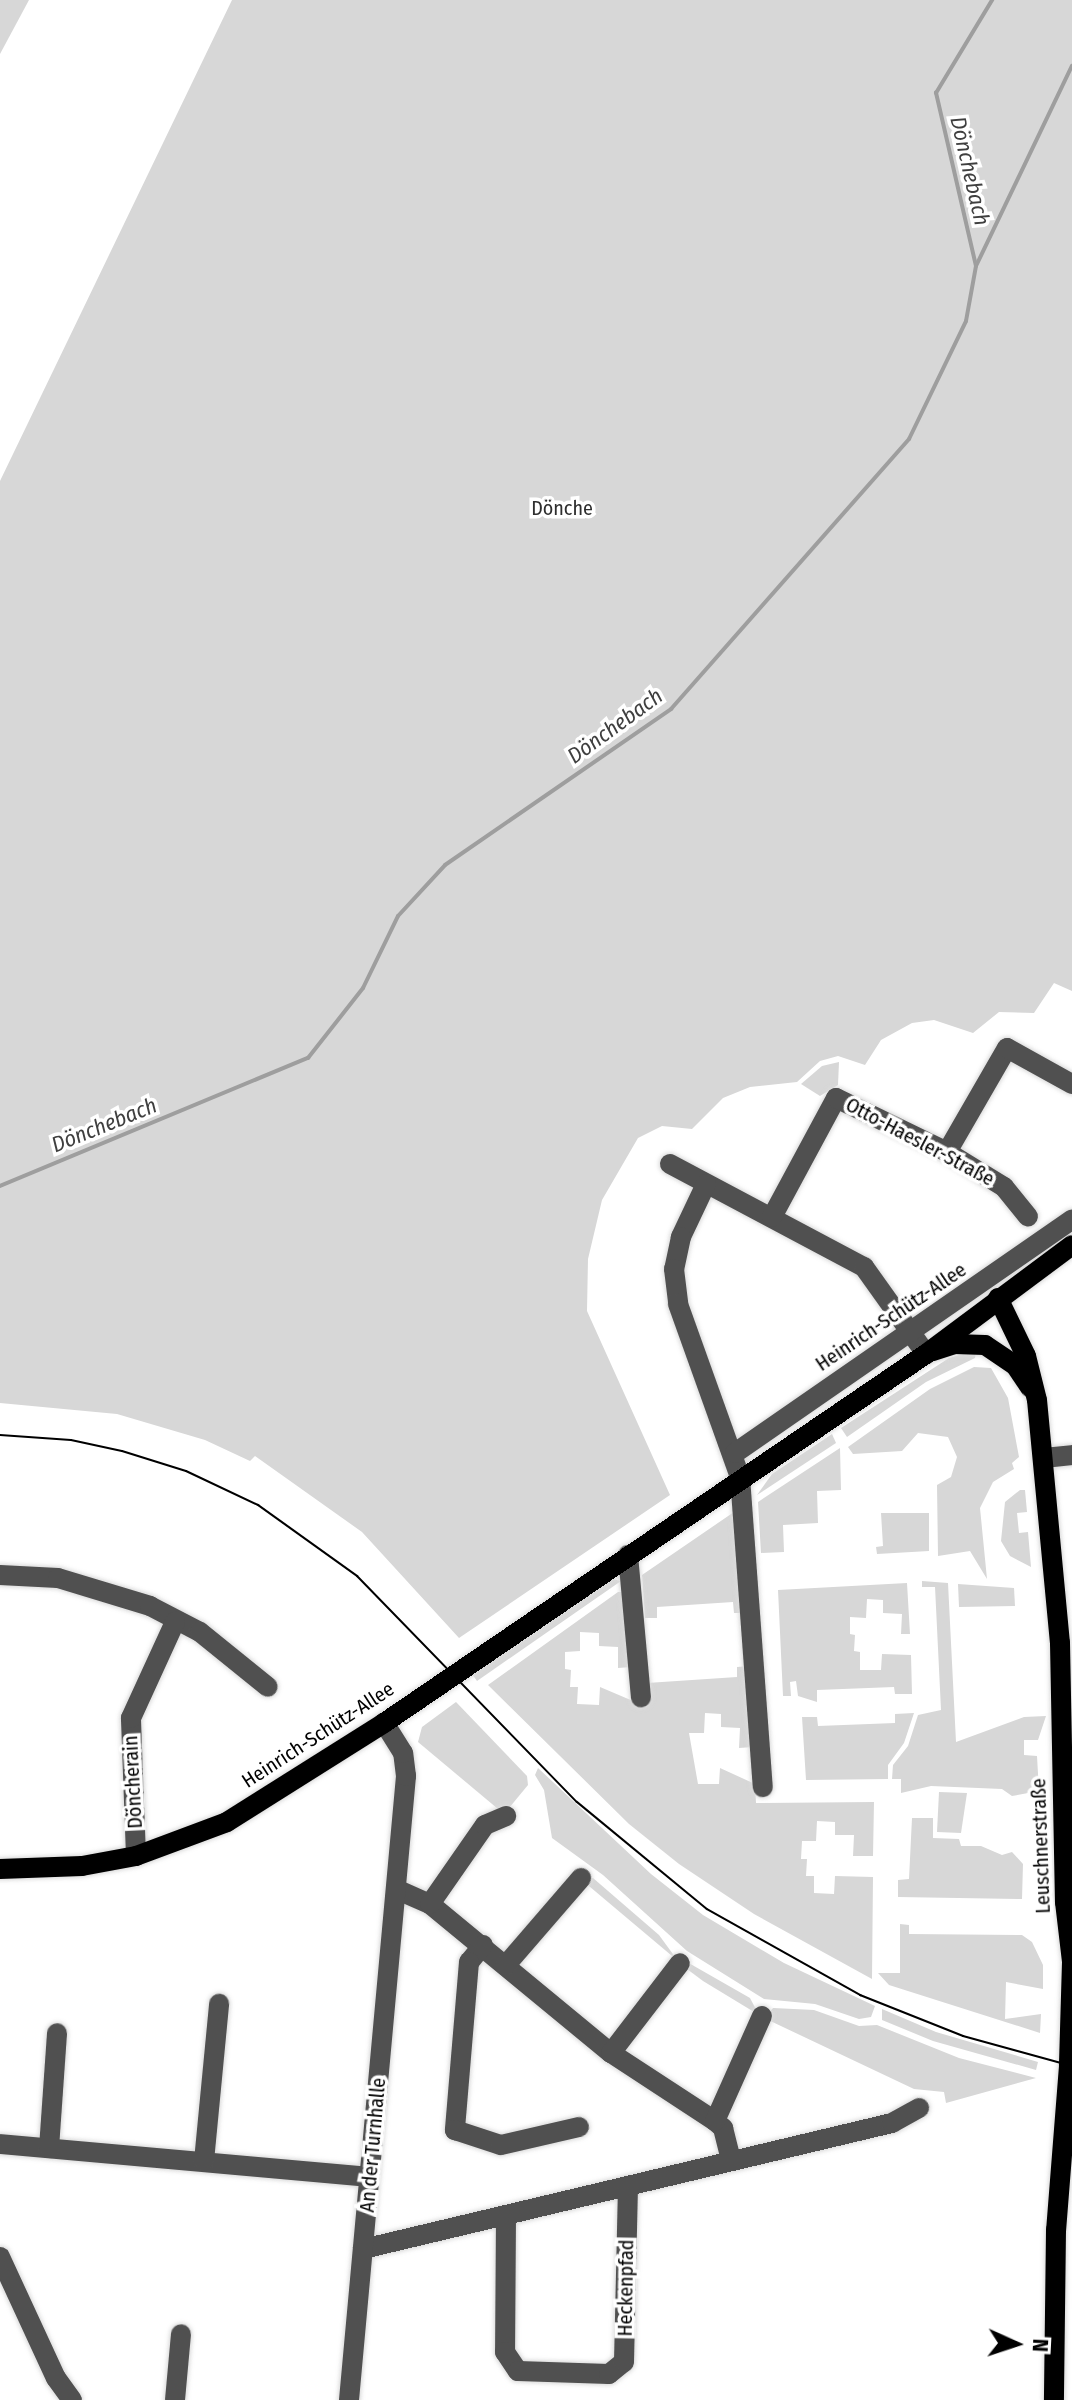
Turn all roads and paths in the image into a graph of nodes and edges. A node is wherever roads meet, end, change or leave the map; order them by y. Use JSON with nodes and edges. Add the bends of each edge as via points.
{"nodes":[{"id":1,"x":1072,"y":1084,"type":"edge"},
{"id":2,"x":947,"y":1152,"type":"junction"},
{"id":3,"x":670,"y":1164,"type":"dead end"},
{"id":4,"x":706,"y":1184,"type":"junction"},
{"id":5,"x":772,"y":1217,"type":"junction"},
{"id":6,"x":1028,"y":1217,"type":"dead end"},
{"id":7,"x":1072,"y":1220,"type":"edge"},
{"id":8,"x":1072,"y":1245,"type":"edge"},
{"id":9,"x":1048,"y":1249,"type":"junction"},
{"id":10,"x":998,"y":1298,"type":"junction"},
{"id":11,"x":910,"y":1332,"type":"junction"},
{"id":12,"x":926,"y":1354,"type":"junction"},
{"id":13,"x":1037,"y":1400,"type":"junction"},
{"id":14,"x":735,"y":1453,"type":"junction"},
{"id":15,"x":1072,"y":1455,"type":"edge"},
{"id":16,"x":1044,"y":1458,"type":"junction"},
{"id":17,"x":740,"y":1477,"type":"junction"},
{"id":18,"x":628,"y":1555,"type":"junction"},
{"id":19,"x":0,"y":1575,"type":"edge"},
{"id":20,"x":175,"y":1622,"type":"junction"},
{"id":21,"x":268,"y":1687,"type":"dead end"},
{"id":22,"x":641,"y":1697,"type":"dead end"},
{"id":23,"x":384,"y":1723,"type":"junction"},
{"id":24,"x":1067,"y":1762,"type":"edge"},
{"id":25,"x":763,"y":1787,"type":"dead end"},
{"id":26,"x":506,"y":1816,"type":"dead end"},
{"id":27,"x":136,"y":1856,"type":"junction"},
{"id":28,"x":0,"y":1869,"type":"edge"},
{"id":29,"x":581,"y":1878,"type":"dead end"},
{"id":30,"x":398,"y":1890,"type":"junction"},
{"id":31,"x":430,"y":1904,"type":"junction"},
{"id":32,"x":483,"y":1945,"type":"junction"},
{"id":33,"x":680,"y":1963,"type":"dead end"},
{"id":34,"x":506,"y":1965,"type":"junction"},
{"id":35,"x":219,"y":2004,"type":"dead end"},
{"id":36,"x":762,"y":2016,"type":"dead end"},
{"id":37,"x":57,"y":2033,"type":"dead end"},
{"id":38,"x":611,"y":2053,"type":"junction"},
{"id":39,"x":1070,"y":2096,"type":"edge"},
{"id":40,"x":919,"y":2108,"type":"dead end"},
{"id":41,"x":715,"y":2121,"type":"junction"},
{"id":42,"x":579,"y":2127,"type":"dead end"},
{"id":43,"x":49,"y":2148,"type":"junction"},
{"id":44,"x":0,"y":2149,"type":"edge"},
{"id":45,"x":731,"y":2160,"type":"junction"},
{"id":46,"x":204,"y":2161,"type":"junction"},
{"id":47,"x":369,"y":2177,"type":"junction"},
{"id":48,"x":628,"y":2186,"type":"junction"},
{"id":49,"x":506,"y":2216,"type":"junction"},
{"id":50,"x":363,"y":2249,"type":"junction"},
{"id":51,"x":0,"y":2257,"type":"edge"},
{"id":52,"x":181,"y":2334,"type":"dead end"},
{"id":53,"x":72,"y":2400,"type":"edge"},
{"id":54,"x":175,"y":2400,"type":"edge"},
{"id":55,"x":349,"y":2400,"type":"edge"},
{"id":56,"x":1054,"y":2400,"type":"edge"}],
"edges":[{"from":1,"to":2,"type":"street","via":[[1007,1048]]},
{"from":2,"to":5,"type":"street","name":"Otto-Haesler-Straße","via":[[836,1098]]},
{"from":2,"to":6,"type":"street","name":"Otto-Haesler-Straße","via":[[1004,1187]]},
{"from":3,"to":4,"type":"street"},
{"from":4,"to":5,"type":"street"},
{"from":4,"to":14,"type":"street","via":[[681,1237],[674,1269],[678,1304]]},
{"from":5,"to":11,"type":"street","via":[[864,1267]]},
{"from":7,"to":9,"type":"street","name":"Heinrich-Schütz-Allee"},
{"from":8,"to":9,"type":"main road","name":"Heinrich-Schütz-Allee"},
{"from":9,"to":10,"type":"main road","name":"Heinrich-Schütz-Allee"},
{"from":9,"to":11,"type":"street","name":"Heinrich-Schütz-Allee"},
{"from":10,"to":12,"type":"main road","name":"Heinrich-Schütz-Allee"},
{"from":10,"to":13,"type":"main road","name":"Leuschnerstraße","via":[[1026,1356]]},
{"from":11,"to":12,"type":"street"},
{"from":11,"to":14,"type":"street","name":"Heinrich-Schütz-Allee"},
{"from":12,"to":13,"type":"main road","via":[[954,1344],[985,1345],[1015,1365]]},
{"from":12,"to":17,"type":"main road","name":"Heinrich-Schütz-Allee"},
{"from":13,"to":16,"type":"main road","name":"Leuschnerstraße"},
{"from":14,"to":17,"type":"street"},
{"from":15,"to":16,"type":"street"},
{"from":16,"to":24,"type":"main road","name":"Leuschnerstraße"},
{"from":17,"to":18,"type":"main road","name":"Heinrich-Schütz-Allee"},
{"from":17,"to":25,"type":"street","via":[[754,1605]]},
{"from":18,"to":22,"type":"street"},
{"from":18,"to":23,"type":"main road","name":"Heinrich-Schütz-Allee"},
{"from":19,"to":20,"type":"street","via":[[58,1578],[99,1587],[150,1606]]},
{"from":20,"to":21,"type":"street","via":[[200,1632]]},
{"from":20,"to":27,"type":"street","name":"Döncherain","via":[[131,1718]]},
{"from":23,"to":27,"type":"main road","name":"Heinrich-Schütz-Allee","via":[[227,1822]]},
{"from":23,"to":30,"type":"street","name":"An der Turnhalle","via":[[403,1753],[406,1776]]},
{"from":24,"to":39,"type":"main road","name":"Leuschnerstraße"},
{"from":26,"to":31,"type":"street","via":[[485,1825]]},
{"from":27,"to":28,"type":"main road","name":"Heinrich-Schütz-Allee","via":[[82,1866]]},
{"from":29,"to":34,"type":"street"},
{"from":30,"to":31,"type":"street"},
{"from":30,"to":47,"type":"street","name":"An der Turnhalle"},
{"from":31,"to":32,"type":"street"},
{"from":32,"to":34,"type":"street"},
{"from":32,"to":42,"type":"street","via":[[469,1962],[455,2130],[501,2145]]},
{"from":33,"to":38,"type":"street"},
{"from":34,"to":38,"type":"street"},
{"from":35,"to":46,"type":"street"},
{"from":36,"to":41,"type":"street"},
{"from":37,"to":43,"type":"street"},
{"from":38,"to":41,"type":"street"},
{"from":39,"to":56,"type":"main road","name":"Leuschnerstraße","via":[[1056,2230]]},
{"from":40,"to":45,"type":"street","via":[[892,2123]]},
{"from":41,"to":45,"type":"street","via":[[723,2128]]},
{"from":43,"to":44,"type":"street"},
{"from":43,"to":46,"type":"street"},
{"from":45,"to":48,"type":"street"},
{"from":46,"to":47,"type":"street"},
{"from":47,"to":50,"type":"street","name":"An der Turnhalle"},
{"from":48,"to":49,"type":"street"},
{"from":48,"to":49,"type":"street","name":"Heckenpfad","via":[[624,2362],[609,2374],[518,2371],[505,2352]]},
{"from":49,"to":50,"type":"street"},
{"from":50,"to":55,"type":"street","name":"An der Turnhalle"},
{"from":51,"to":53,"type":"street","via":[[56,2378]]},
{"from":52,"to":54,"type":"street"}]}
